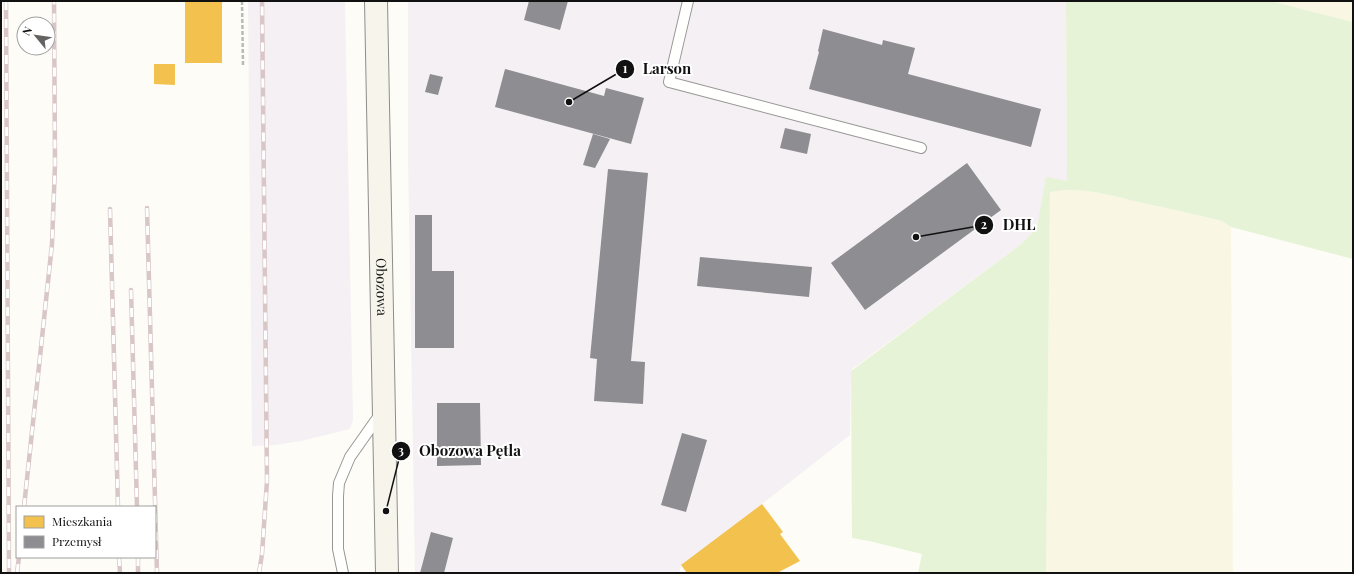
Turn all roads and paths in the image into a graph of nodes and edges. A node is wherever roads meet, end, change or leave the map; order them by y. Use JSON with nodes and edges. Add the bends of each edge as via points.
{"nodes":[{"id":1,"x":242,"y":1,"type":"edge"},
{"id":2,"x":376,"y":1,"type":"edge"},
{"id":3,"x":688,"y":1,"type":"edge"},
{"id":4,"x":243,"y":65,"type":"dead end"},
{"id":5,"x":922,"y":148,"type":"dead end"},
{"id":6,"x":384,"y":409,"type":"junction"},
{"id":7,"x":343,"y":573,"type":"edge"},
{"id":8,"x":387,"y":573,"type":"edge"}],
"edges":[{"from":1,"to":4,"type":"path"},
{"from":2,"to":6,"type":"street","name":"Obozowa"},
{"from":3,"to":5,"type":"lane","via":[[668,82]]},
{"from":6,"to":7,"type":"lane","via":[[350,457],[339,483],[338,549]]},
{"from":6,"to":8,"type":"street","name":"Obozowa"}]}
